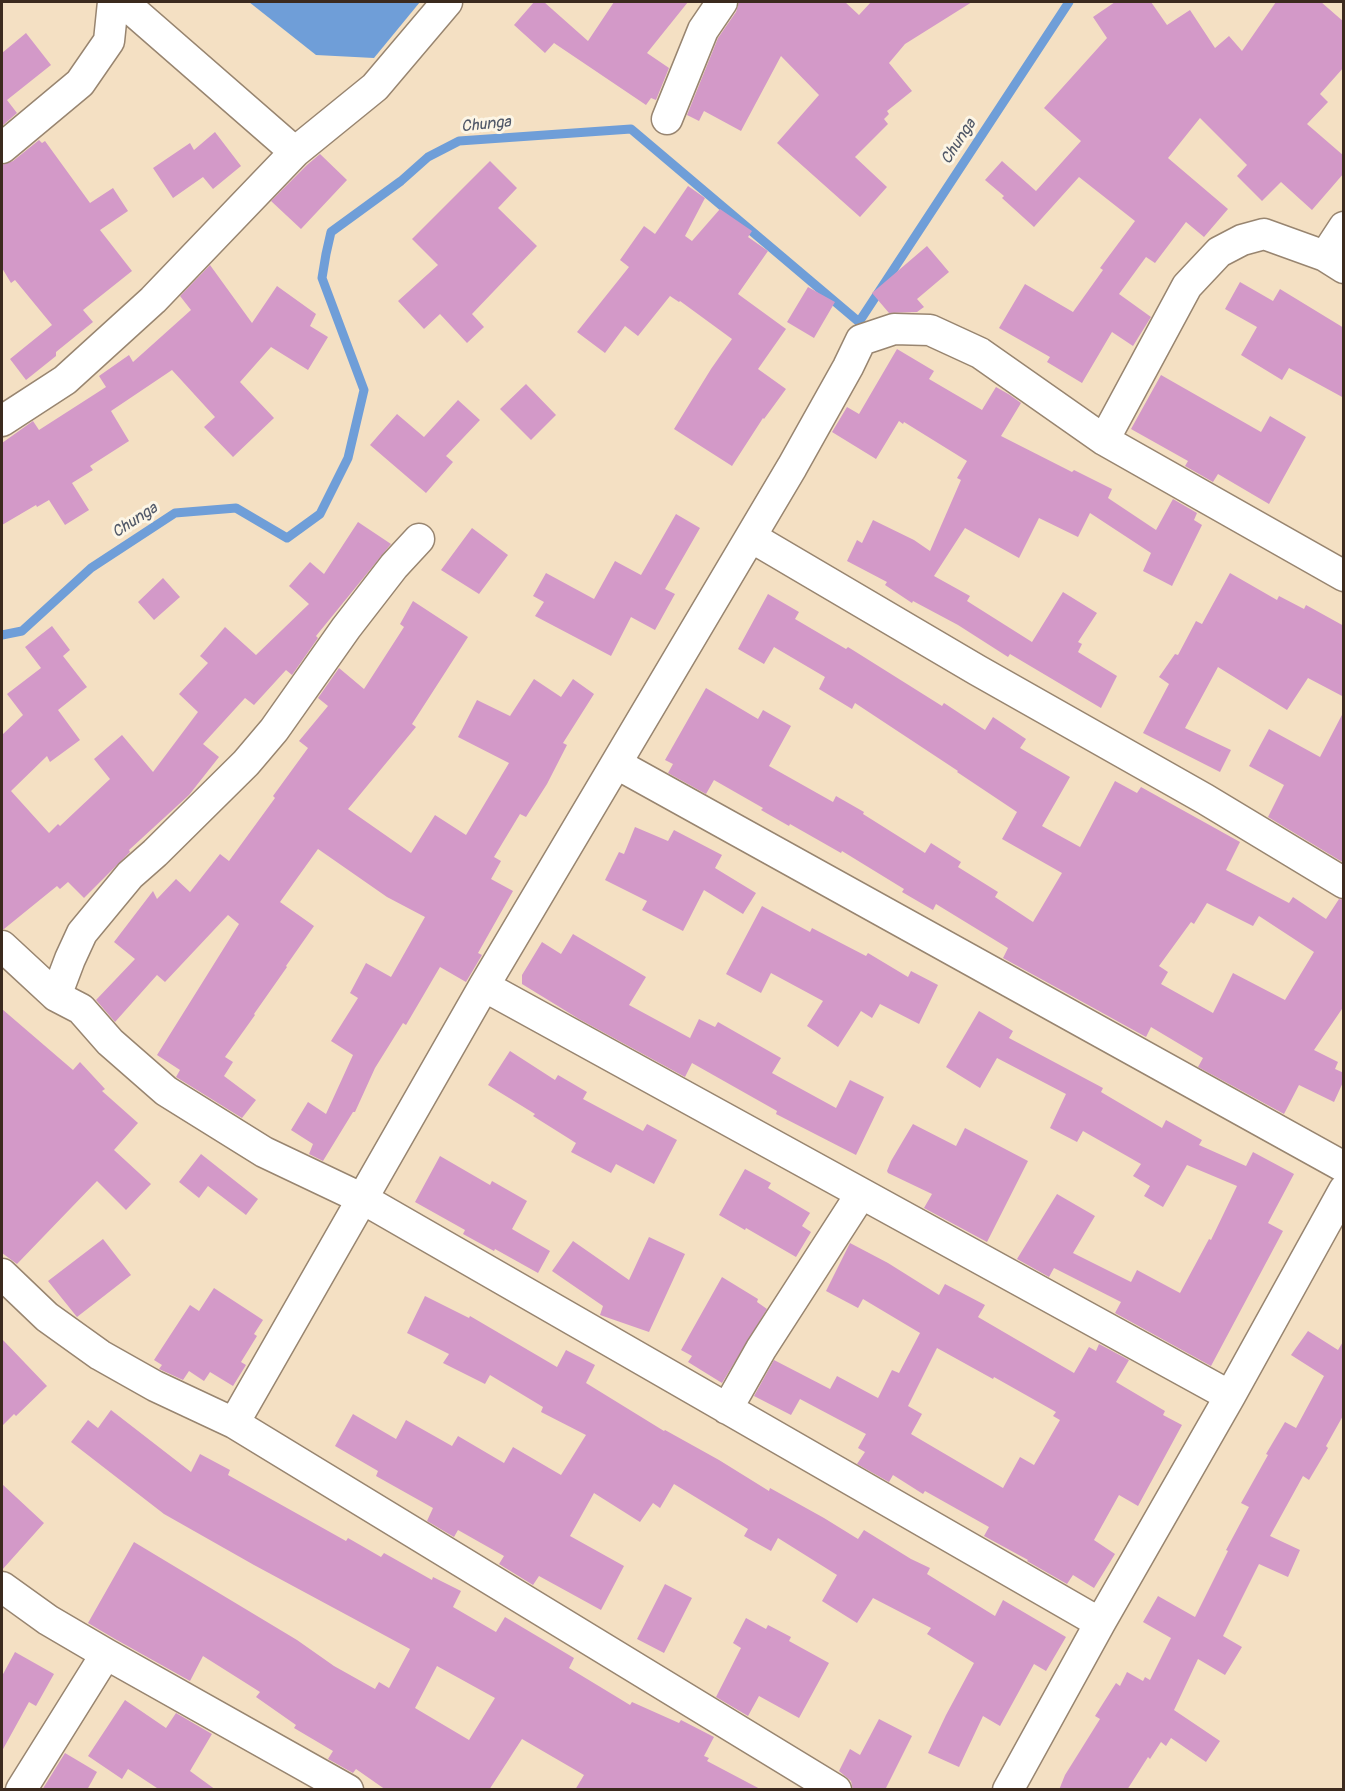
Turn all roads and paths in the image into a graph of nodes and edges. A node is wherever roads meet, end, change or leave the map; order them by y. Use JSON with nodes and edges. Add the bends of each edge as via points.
{"nodes":[{"id":1,"x":113,"y":2,"type":"edge"},
{"id":2,"x":123,"y":2,"type":"edge"},
{"id":3,"x":447,"y":2,"type":"edge"},
{"id":4,"x":722,"y":2,"type":"edge"},
{"id":5,"x":667,"y":119,"type":"dead end"},
{"id":6,"x":2,"y":148,"type":"edge"},
{"id":7,"x":295,"y":152,"type":"junction"},
{"id":8,"x":1344,"y":227,"type":"edge"},
{"id":9,"x":1334,"y":262,"type":"edge"},
{"id":10,"x":2,"y":422,"type":"edge"},
{"id":11,"x":1104,"y":440,"type":"junction"},
{"id":12,"x":751,"y":537,"type":"junction"},
{"id":13,"x":419,"y":539,"type":"dead end"},
{"id":14,"x":1344,"y":576,"type":"edge"},
{"id":15,"x":617,"y":764,"type":"junction"},
{"id":16,"x":1344,"y":883,"type":"edge"},
{"id":17,"x":2,"y":946,"type":"edge"},
{"id":18,"x":484,"y":986,"type":"junction"},
{"id":19,"x":56,"y":996,"type":"junction"},
{"id":20,"x":1344,"y":1167,"type":"edge"},
{"id":21,"x":861,"y":1194,"type":"junction"},
{"id":22,"x":363,"y":1199,"type":"junction"},
{"id":23,"x":1339,"y":1206,"type":"edge"},
{"id":24,"x":2,"y":1274,"type":"edge"},
{"id":25,"x":1230,"y":1396,"type":"junction"},
{"id":26,"x":728,"y":1409,"type":"junction"},
{"id":27,"x":234,"y":1423,"type":"junction"},
{"id":28,"x":2,"y":1587,"type":"edge"},
{"id":29,"x":1100,"y":1623,"type":"junction"},
{"id":30,"x":106,"y":1654,"type":"junction"},
{"id":31,"x":21,"y":1790,"type":"edge"},
{"id":32,"x":348,"y":1790,"type":"edge"},
{"id":33,"x":836,"y":1790,"type":"edge"},
{"id":34,"x":1008,"y":1790,"type":"edge"}],
"edges":[{"from":1,"to":6,"type":"street","via":[[109,41],[80,83]]},
{"from":2,"to":7,"type":"street"},
{"from":3,"to":7,"type":"street","via":[[375,87]]},
{"from":4,"to":5,"type":"street","via":[[703,30]]},
{"from":7,"to":10,"type":"street","via":[[153,300],[65,380]]},
{"from":8,"to":9,"type":"street"},
{"from":9,"to":11,"type":"street","via":[[1264,234],[1219,252],[1187,286]]},
{"from":11,"to":12,"type":"street","via":[[980,353],[930,330],[894,329],[861,340]]},
{"from":11,"to":14,"type":"street"},
{"from":12,"to":15,"type":"street"},
{"from":12,"to":16,"type":"street"},
{"from":13,"to":19,"type":"street","via":[[346,628],[246,763],[130,875],[82,933]]},
{"from":15,"to":18,"type":"street"},
{"from":15,"to":20,"type":"street"},
{"from":17,"to":19,"type":"street"},
{"from":18,"to":21,"type":"street"},
{"from":18,"to":22,"type":"street"},
{"from":19,"to":22,"type":"street","via":[[81,1009],[110,1042],[166,1091],[264,1152]]},
{"from":21,"to":25,"type":"street"},
{"from":21,"to":26,"type":"street","via":[[761,1349]]},
{"from":22,"to":26,"type":"street"},
{"from":22,"to":27,"type":"street"},
{"from":23,"to":25,"type":"street"},
{"from":24,"to":27,"type":"street","via":[[47,1317],[100,1355],[154,1386]]},
{"from":25,"to":29,"type":"street"},
{"from":26,"to":29,"type":"street"},
{"from":27,"to":33,"type":"street"},
{"from":28,"to":30,"type":"street"},
{"from":29,"to":34,"type":"street"},
{"from":30,"to":31,"type":"street"},
{"from":30,"to":32,"type":"street"}]}
